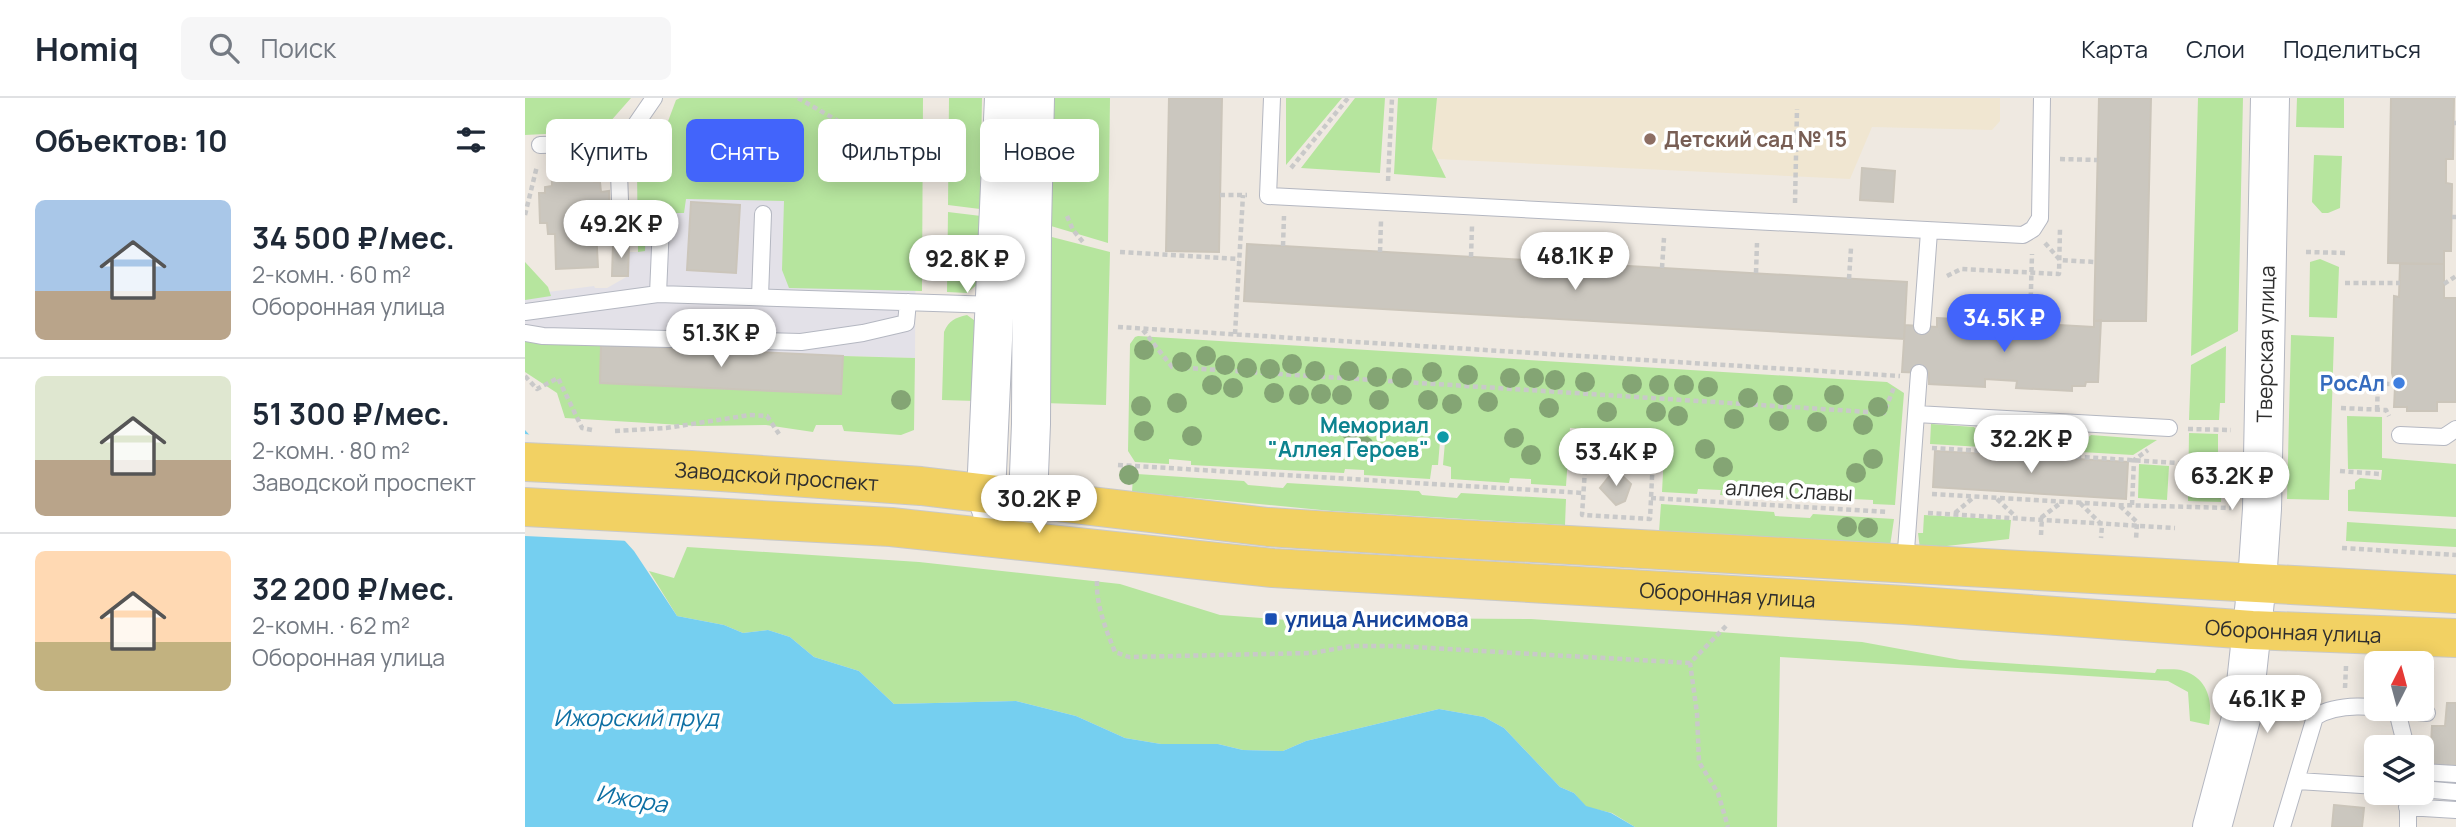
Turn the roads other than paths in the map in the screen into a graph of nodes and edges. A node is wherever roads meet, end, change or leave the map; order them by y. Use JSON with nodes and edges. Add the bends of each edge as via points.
{"nodes":[{"id":1,"x":654,"y":98,"type":"edge"},
{"id":2,"x":1004,"y":98,"type":"edge"},
{"id":3,"x":1035,"y":98,"type":"edge"},
{"id":4,"x":1272,"y":98,"type":"edge"},
{"id":5,"x":2042,"y":98,"type":"edge"},
{"id":6,"x":2270,"y":98,"type":"edge"},
{"id":7,"x":640,"y":119,"type":"edge"},
{"id":8,"x":540,"y":145,"type":"road end"},
{"id":9,"x":546,"y":145,"type":"edge"},
{"id":10,"x":619,"y":182,"type":"edge"},
{"id":11,"x":763,"y":214,"type":"dead end"},
{"id":12,"x":661,"y":225,"type":"dead end"},
{"id":13,"x":621,"y":228,"type":"dead end"},
{"id":14,"x":1929,"y":232,"type":"junction"},
{"id":15,"x":658,"y":294,"type":"junction"},
{"id":16,"x":760,"y":297,"type":"junction"},
{"id":17,"x":908,"y":302,"type":"junction"},
{"id":18,"x":996,"y":305,"type":"junction"},
{"id":19,"x":525,"y":312,"type":"edge"},
{"id":20,"x":1922,"y":326,"type":"dead end"},
{"id":21,"x":525,"y":332,"type":"edge"},
{"id":22,"x":1919,"y":375,"type":"road end"},
{"id":23,"x":1916,"y":414,"type":"junction"},
{"id":24,"x":2169,"y":428,"type":"road end"},
{"id":25,"x":2456,"y":429,"type":"edge"},
{"id":26,"x":2400,"y":435,"type":"road end"},
{"id":27,"x":525,"y":462,"type":"edge"},
{"id":28,"x":986,"y":494,"type":"junction"},
{"id":29,"x":1028,"y":499,"type":"junction"},
{"id":30,"x":525,"y":507,"type":"edge"},
{"id":31,"x":1000,"y":538,"type":"junction"},
{"id":32,"x":1905,"y":564,"type":"junction"},
{"id":33,"x":2257,"y":582,"type":"junction"},
{"id":34,"x":2456,"y":594,"type":"edge"},
{"id":35,"x":2252,"y":630,"type":"junction"},
{"id":36,"x":2456,"y":638,"type":"edge"},
{"id":37,"x":2364,"y":708,"type":"edge"},
{"id":38,"x":2434,"y":773,"type":"edge"},
{"id":39,"x":2456,"y":774,"type":"edge"},
{"id":40,"x":2298,"y":781,"type":"junction"},
{"id":41,"x":2364,"y":785,"type":"edge"},
{"id":42,"x":2434,"y":790,"type":"edge"},
{"id":43,"x":2456,"y":792,"type":"edge"},
{"id":44,"x":2407,"y":805,"type":"edge"},
{"id":45,"x":2432,"y":805,"type":"edge"},
{"id":46,"x":2456,"y":810,"type":"edge"},
{"id":47,"x":2212,"y":827,"type":"edge"},
{"id":48,"x":2282,"y":827,"type":"edge"},
{"id":49,"x":2408,"y":827,"type":"edge"}],
"edges":[{"from":1,"to":7,"type":"lane"},
{"from":2,"to":18,"type":"main road"},
{"from":3,"to":29,"type":"main road"},
{"from":4,"to":14,"type":"lane","via":[[1268,196]]},
{"from":5,"to":14,"type":"lane","via":[[2040,218],[2033,229],[2024,235]]},
{"from":6,"to":33,"type":"main road","name":"Тверская улица"},
{"from":8,"to":9,"type":"lane"},
{"from":10,"to":13,"type":"lane"},
{"from":11,"to":16,"type":"lane"},
{"from":12,"to":15,"type":"lane"},
{"from":14,"to":20,"type":"lane"},
{"from":15,"to":16,"type":"lane"},
{"from":15,"to":19,"type":"lane"},
{"from":16,"to":17,"type":"lane"},
{"from":17,"to":18,"type":"lane"},
{"from":17,"to":21,"type":"lane","via":[[906,323],[801,342]]},
{"from":18,"to":28,"type":"main road"},
{"from":22,"to":23,"type":"lane"},
{"from":23,"to":24,"type":"lane"},
{"from":23,"to":32,"type":"lane"},
{"from":25,"to":26,"type":"lane","via":[[2444,437]]},
{"from":27,"to":28,"type":"main road","name":"Заводской проспект","via":[[691,470]]},
{"from":28,"to":29,"type":"main road","name":"Заводской проспект"},
{"from":28,"to":31,"type":"main road"},
{"from":29,"to":31,"type":"main road"},
{"from":29,"to":32,"type":"main road","name":"Оборонная улица","via":[[1268,527]]},
{"from":30,"to":31,"type":"main road","name":"Заводской проспект","via":[[822,522]]},
{"from":31,"to":35,"type":"main road","name":"Оборонная улица","via":[[1273,568]]},
{"from":32,"to":33,"type":"main road","name":"Оборонная улица"},
{"from":33,"to":34,"type":"main road","name":"Оборонная улица"},
{"from":33,"to":35,"type":"main road","name":"Тверская улица"},
{"from":35,"to":36,"type":"main road","name":"Оборонная улица"},
{"from":35,"to":47,"type":"main road","name":"Тверская улица","via":[[2243,711]]},
{"from":37,"to":40,"type":"lane","via":[[2327,709],[2315,717]]},
{"from":38,"to":39,"type":"lane"},
{"from":40,"to":41,"type":"lane"},
{"from":40,"to":48,"type":"lane"},
{"from":42,"to":43,"type":"lane"},
{"from":44,"to":49,"type":"lane"},
{"from":45,"to":46,"type":"lane"}]}
